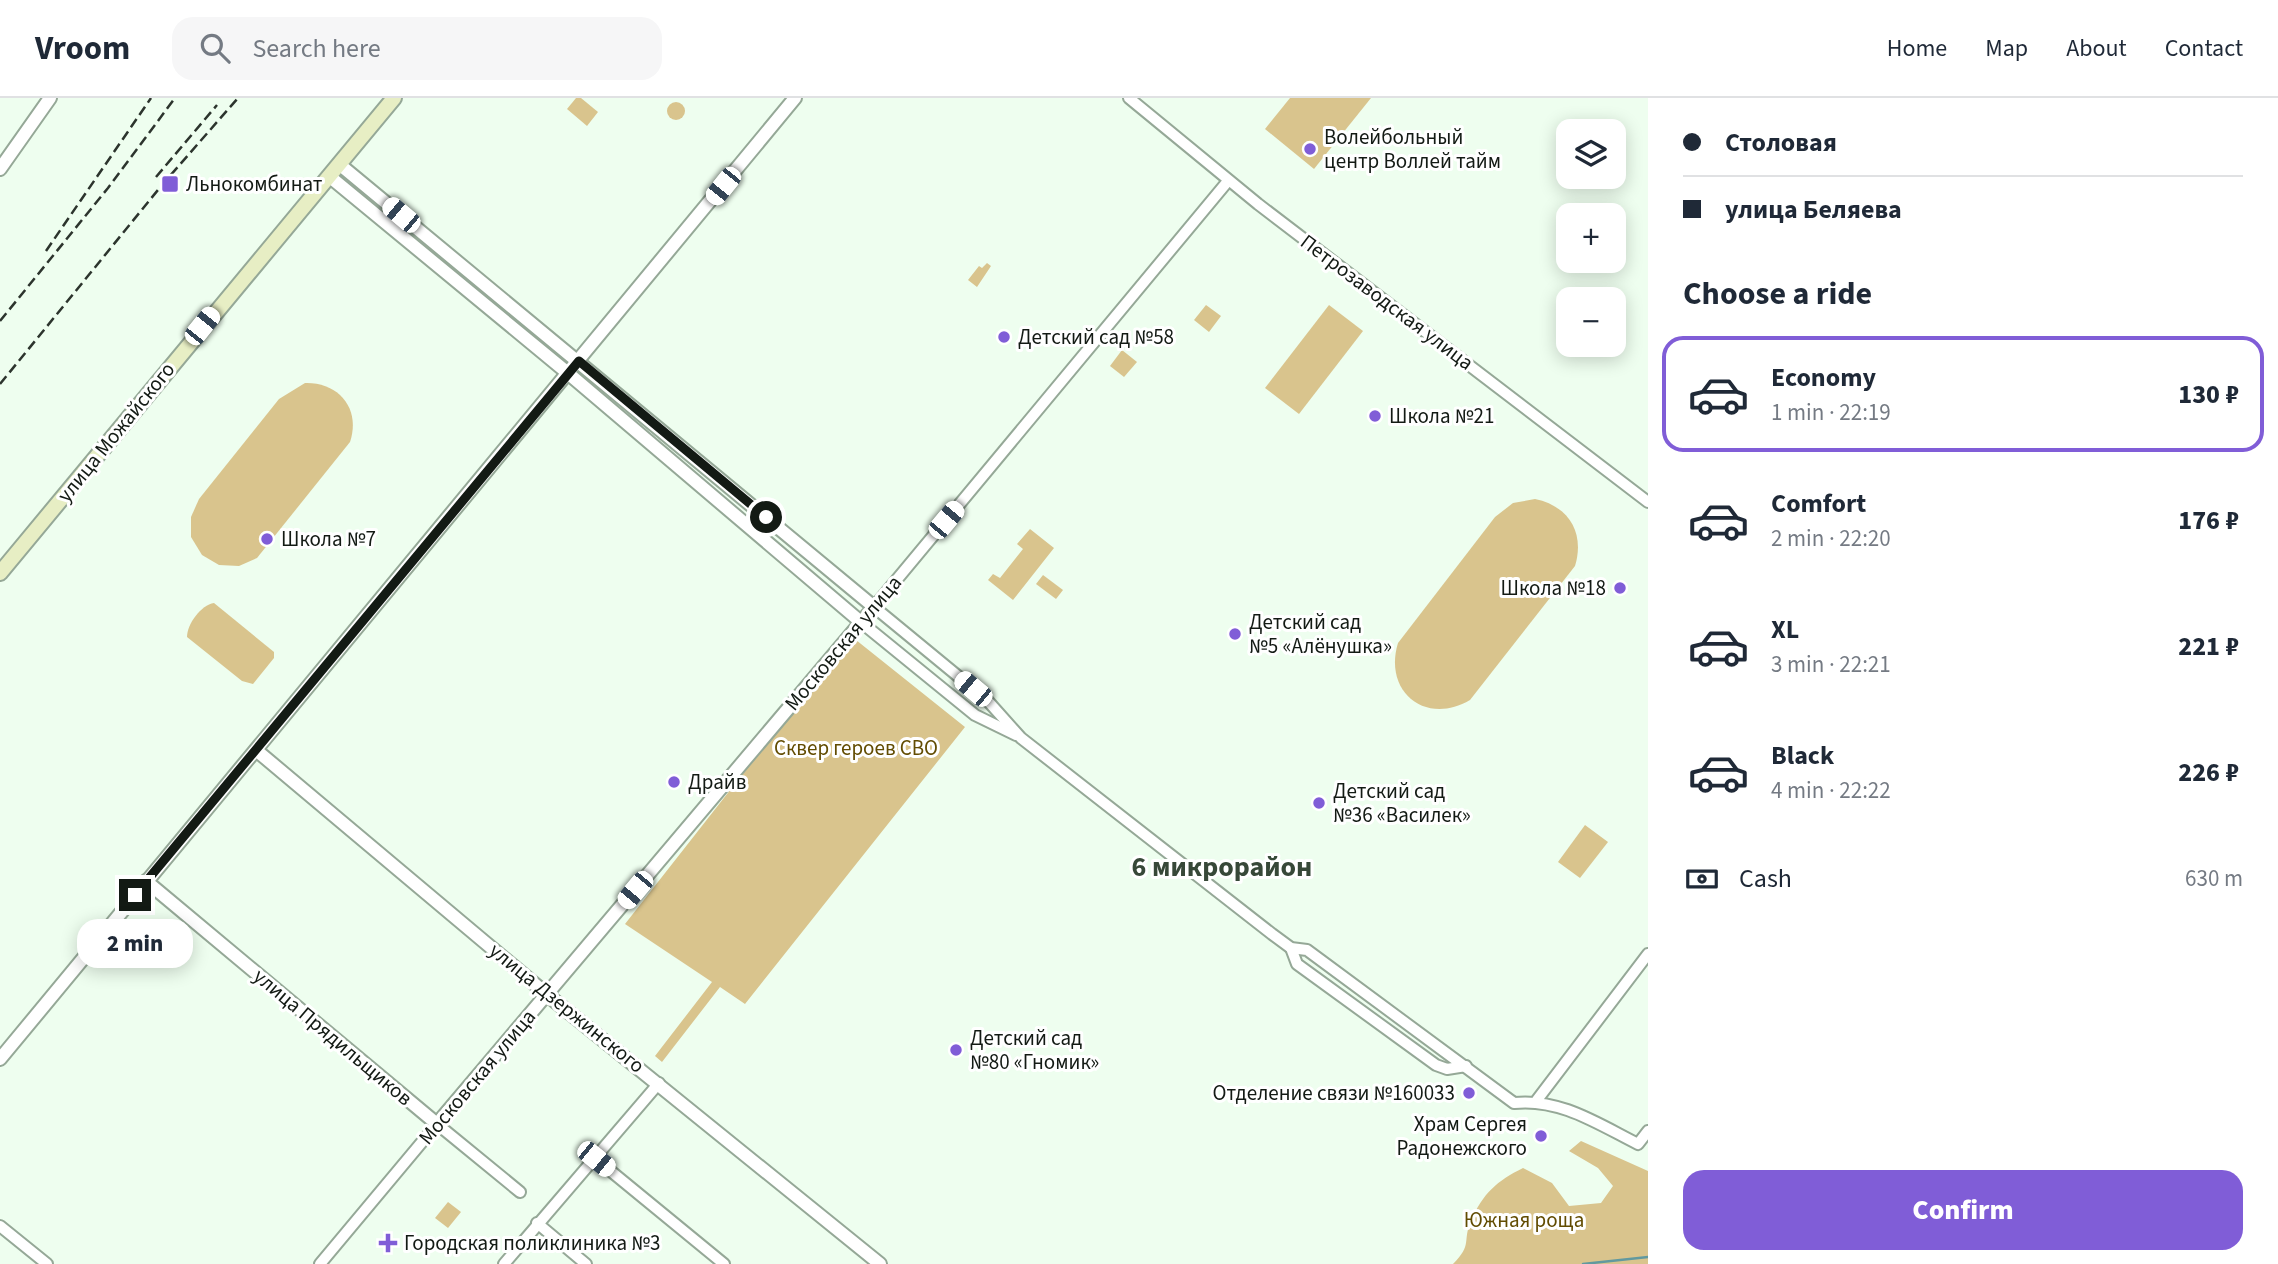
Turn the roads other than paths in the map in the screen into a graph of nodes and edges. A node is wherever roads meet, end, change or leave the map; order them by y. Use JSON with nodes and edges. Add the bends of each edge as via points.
{"nodes":[{"id":1,"x":50,"y":98,"type":"edge"},
{"id":2,"x":394,"y":98,"type":"edge"},
{"id":3,"x":796,"y":98,"type":"edge"},
{"id":4,"x":1129,"y":98,"type":"edge"},
{"id":5,"x":339,"y":164,"type":"junction"},
{"id":6,"x":0,"y":169,"type":"edge"},
{"id":7,"x":329,"y":176,"type":"junction"},
{"id":8,"x":1228,"y":181,"type":"junction"},
{"id":9,"x":579,"y":361,"type":"junction"},
{"id":10,"x":569,"y":374,"type":"junction"},
{"id":11,"x":1648,"y":502,"type":"edge"},
{"id":12,"x":0,"y":573,"type":"edge"},
{"id":13,"x":874,"y":607,"type":"junction"},
{"id":14,"x":862,"y":623,"type":"junction"},
{"id":15,"x":987,"y":700,"type":"junction"},
{"id":16,"x":975,"y":715,"type":"junction"},
{"id":17,"x":1021,"y":738,"type":"junction"},
{"id":18,"x":256,"y":750,"type":"junction"},
{"id":19,"x":146,"y":881,"type":"junction"},
{"id":20,"x":1291,"y":948,"type":"junction"},
{"id":21,"x":1648,"y":954,"type":"edge"},
{"id":22,"x":547,"y":994,"type":"junction"},
{"id":23,"x":0,"y":1059,"type":"edge"},
{"id":24,"x":1466,"y":1066,"type":"junction"},
{"id":25,"x":659,"y":1083,"type":"junction"},
{"id":26,"x":1536,"y":1100,"type":"junction"},
{"id":27,"x":437,"y":1124,"type":"junction"},
{"id":28,"x":1648,"y":1131,"type":"edge"},
{"id":29,"x":596,"y":1159,"type":"junction"},
{"id":30,"x":520,"y":1192,"type":"dead end"},
{"id":31,"x":537,"y":1223,"type":"junction"},
{"id":32,"x":0,"y":1226,"type":"edge"},
{"id":33,"x":47,"y":1264,"type":"edge"},
{"id":34,"x":320,"y":1264,"type":"edge"},
{"id":35,"x":505,"y":1264,"type":"edge"},
{"id":36,"x":586,"y":1264,"type":"edge"},
{"id":37,"x":724,"y":1264,"type":"edge"},
{"id":38,"x":880,"y":1264,"type":"edge"}],
"edges":[{"from":1,"to":6,"type":"street"},
{"from":2,"to":5,"type":"main road","name":"улица Можайского"},
{"from":3,"to":9,"type":"street"},
{"from":4,"to":8,"type":"street","name":"Петрозаводская улица"},
{"from":5,"to":7,"type":"main road","name":"улица Можайского"},
{"from":5,"to":9,"type":"street"},
{"from":7,"to":10,"type":"street"},
{"from":7,"to":12,"type":"main road","name":"улица Можайского"},
{"from":8,"to":11,"type":"street","name":"Петрозаводская улица"},
{"from":8,"to":13,"type":"street","name":"Московская улица"},
{"from":9,"to":10,"type":"street"},
{"from":9,"to":13,"type":"street"},
{"from":10,"to":14,"type":"street"},
{"from":10,"to":18,"type":"street"},
{"from":13,"to":14,"type":"street","name":"Московская улица"},
{"from":13,"to":15,"type":"street"},
{"from":14,"to":16,"type":"street"},
{"from":14,"to":22,"type":"street","name":"Московская улица"},
{"from":15,"to":16,"type":"street"},
{"from":15,"to":17,"type":"street"},
{"from":16,"to":17,"type":"street"},
{"from":17,"to":20,"type":"street"},
{"from":18,"to":19,"type":"street"},
{"from":18,"to":22,"type":"street","name":"улица Дзержинского"},
{"from":19,"to":23,"type":"street"},
{"from":19,"to":27,"type":"street","name":"улица Прядильщиков"},
{"from":20,"to":24,"type":"street","via":[[1307,950]]},
{"from":20,"to":24,"type":"street","via":[[1297,964],[1436,1065],[1447,1069]]},
{"from":21,"to":26,"type":"street"},
{"from":22,"to":25,"type":"street","name":"улица Дзержинского"},
{"from":22,"to":27,"type":"street","name":"Московская улица"},
{"from":24,"to":26,"type":"street","via":[[1514,1102]]},
{"from":25,"to":29,"type":"street"},
{"from":25,"to":38,"type":"street","name":"улица Дзержинского"},
{"from":26,"to":28,"type":"street","via":[[1562,1107],[1638,1144]]},
{"from":27,"to":30,"type":"street","name":"улица Прядильщиков"},
{"from":27,"to":34,"type":"street","name":"Московская улица"},
{"from":29,"to":31,"type":"street"},
{"from":29,"to":37,"type":"street"},
{"from":31,"to":35,"type":"street"},
{"from":31,"to":36,"type":"street"},
{"from":32,"to":33,"type":"street"}]}
